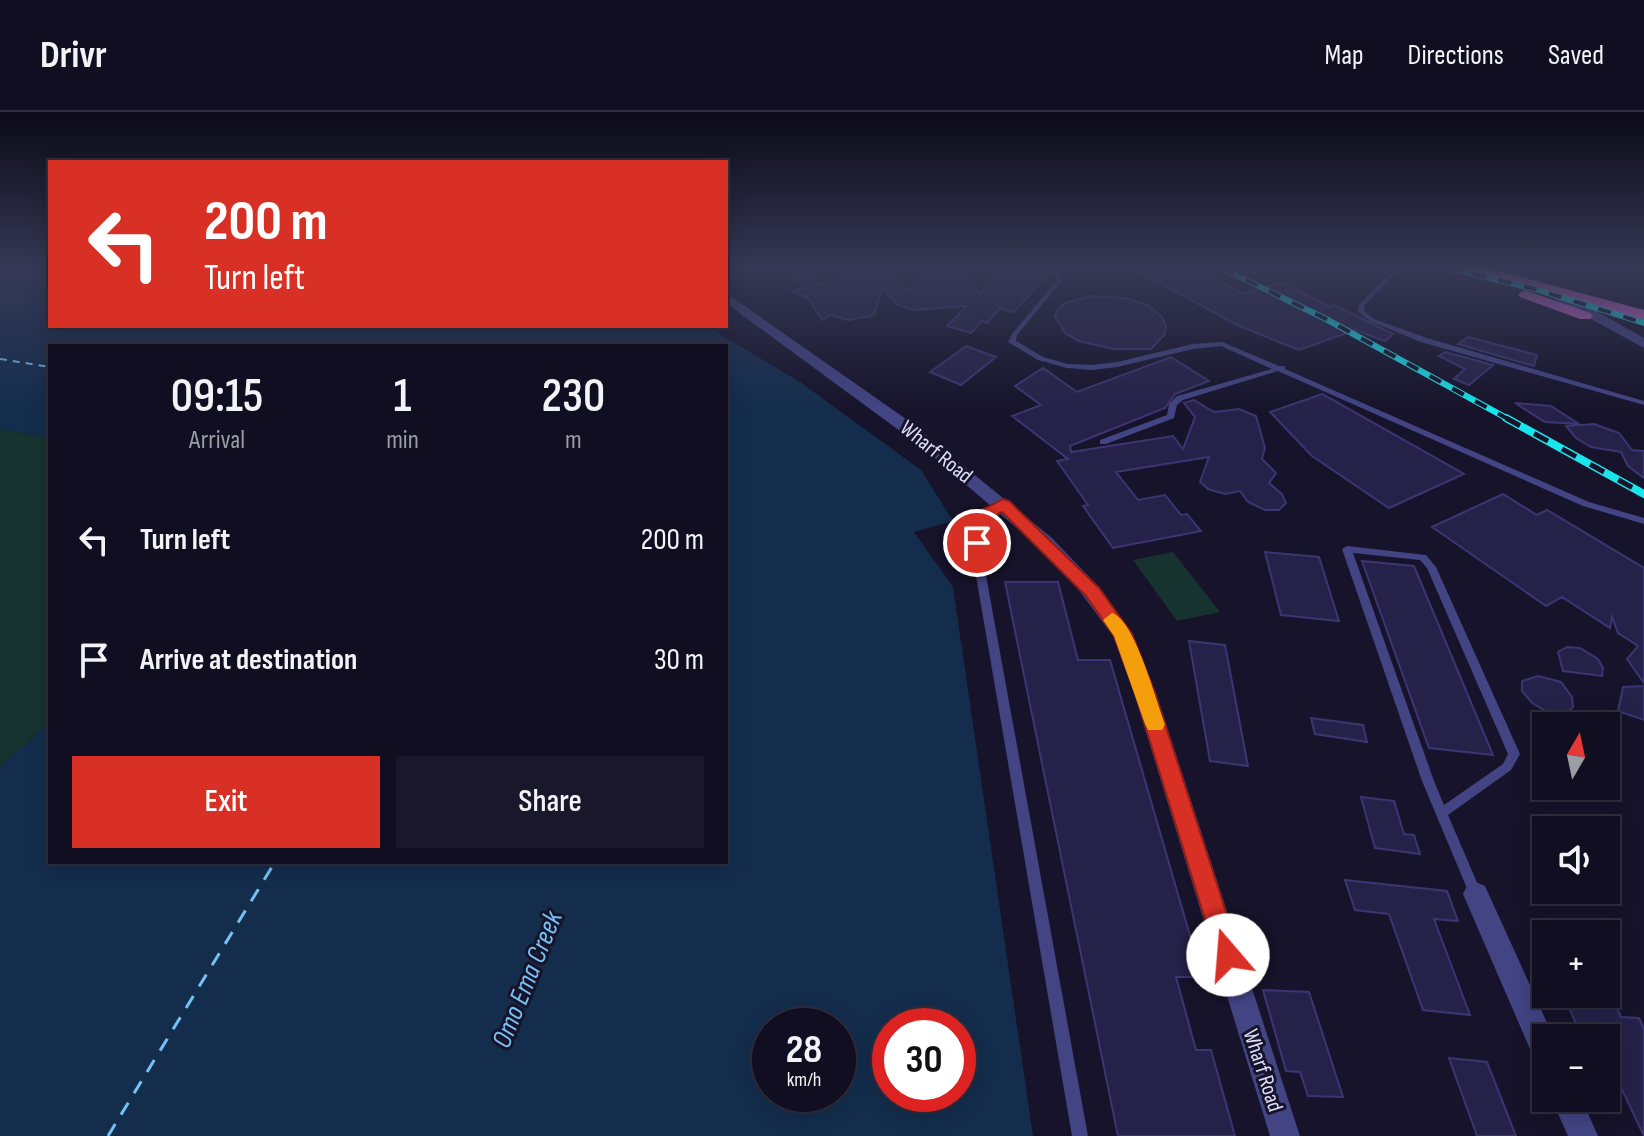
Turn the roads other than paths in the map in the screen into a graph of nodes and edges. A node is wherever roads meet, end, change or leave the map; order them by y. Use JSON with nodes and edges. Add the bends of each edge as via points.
{"nodes":[{"id":1,"x":753,"y":316,"type":"edge"},
{"id":2,"x":1030,"y":316,"type":"edge"},
{"id":3,"x":1366,"y":316,"type":"edge"},
{"id":4,"x":1585,"y":316,"type":"edge"},
{"id":5,"x":1594,"y":316,"type":"edge"},
{"id":6,"x":1625,"y":333,"type":"junction"},
{"id":7,"x":1644,"y":344,"type":"edge"},
{"id":8,"x":1282,"y":368,"type":"junction"},
{"id":9,"x":1644,"y":403,"type":"edge"},
{"id":10,"x":1103,"y":442,"type":"dead end"},
{"id":11,"x":1003,"y":504,"type":"junction"},
{"id":12,"x":1644,"y":521,"type":"edge"},
{"id":13,"x":1442,"y":813,"type":"junction"},
{"id":14,"x":1476,"y":894,"type":"joint"},
{"id":15,"x":1533,"y":1024,"type":"edge"},
{"id":16,"x":1572,"y":1112,"type":"edge"},
{"id":17,"x":1080,"y":1136,"type":"edge"},
{"id":18,"x":1285,"y":1136,"type":"edge"},
{"id":19,"x":1583,"y":1136,"type":"edge"}],
"edges":[{"from":1,"to":11,"type":"street","name":"Wharf Road","via":[[873,400]]},
{"from":2,"to":8,"type":"lane","via":[[1012,342],[1060,366],[1100,369],[1201,344],[1222,344]]},
{"from":3,"to":9,"type":"lane","via":[[1424,340]]},
{"from":4,"to":6,"type":"street"},
{"from":5,"to":6,"type":"street"},
{"from":6,"to":7,"type":"street"},
{"from":8,"to":10,"type":"lane","via":[[1180,398],[1171,416]]},
{"from":8,"to":12,"type":"lane","via":[[1586,504]]},
{"from":11,"to":17,"type":"lane","via":[[984,515],[979,528],[980,570]]},
{"from":11,"to":18,"type":"street","name":"Wharf Road","via":[[1093,592],[1122,634]]},
{"from":13,"to":13,"type":"lane","via":[[1428,781],[1347,549],[1423,557],[1514,754],[1507,767]]},
{"from":13,"to":14,"type":"lane"},
{"from":14,"to":15,"type":"street"},
{"from":16,"to":19,"type":"street"}]}
